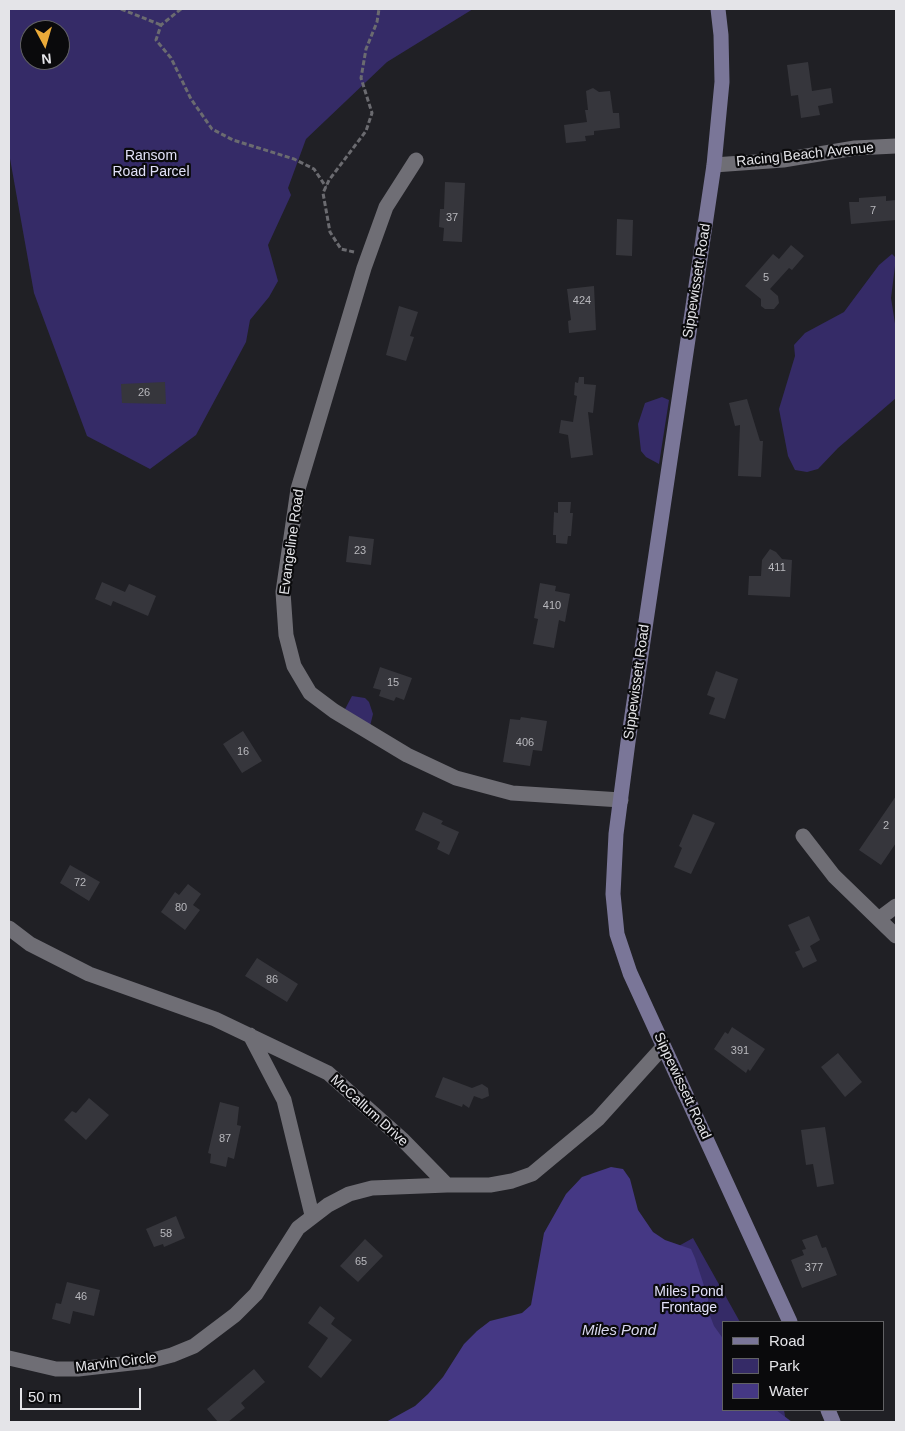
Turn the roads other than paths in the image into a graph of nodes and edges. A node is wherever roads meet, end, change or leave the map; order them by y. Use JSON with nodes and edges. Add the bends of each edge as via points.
{"nodes":[{"id":1,"x":718,"y":9,"type":"edge"},
{"id":2,"x":896,"y":146,"type":"edge"},
{"id":3,"x":416,"y":160,"type":"dead end"},
{"id":4,"x":714,"y":165,"type":"junction"},
{"id":5,"x":621,"y":800,"type":"junction"},
{"id":6,"x":802,"y":836,"type":"dead end"},
{"id":7,"x":896,"y":906,"type":"edge"},
{"id":8,"x":880,"y":918,"type":"junction"},
{"id":9,"x":9,"y":928,"type":"edge"},
{"id":10,"x":896,"y":936,"type":"edge"},
{"id":11,"x":250,"y":1035,"type":"junction"},
{"id":12,"x":663,"y":1047,"type":"junction"},
{"id":13,"x":447,"y":1185,"type":"junction"},
{"id":14,"x":312,"y":1215,"type":"junction"},
{"id":15,"x":790,"y":1321,"type":"edge"},
{"id":16,"x":9,"y":1358,"type":"edge"}],
"edges":[{"from":1,"to":4,"type":"main road","name":"Sippewissett Road","via":[[722,82]]},
{"from":2,"to":4,"type":"street","name":"Racing Beach Avenue"},
{"from":3,"to":5,"type":"street","name":"Evangeline Road","via":[[386,207],[368,256],[298,489],[283,592],[286,635],[298,676],[310,693],[334,711],[407,755],[456,778],[512,793]]},
{"from":4,"to":5,"type":"main road","name":"Sippewissett Road","via":[[658,530]]},
{"from":5,"to":12,"type":"main road","name":"Sippewissett Road","via":[[613,873],[618,934],[630,973]]},
{"from":6,"to":8,"type":"street","via":[[834,876]]},
{"from":7,"to":8,"type":"street"},
{"from":8,"to":10,"type":"street"},
{"from":9,"to":11,"type":"street","name":"McCallum Drive","via":[[30,944],[89,974],[176,1004]]},
{"from":11,"to":13,"type":"street","name":"McCallum Drive","via":[[328,1073],[402,1139]]},
{"from":11,"to":14,"type":"street","via":[[284,1100]]},
{"from":12,"to":13,"type":"street","via":[[598,1119],[532,1174],[490,1185]]},
{"from":12,"to":15,"type":"main road","name":"Sippewissett Road"},
{"from":13,"to":14,"type":"street","name":"Marvin Circle","via":[[372,1188],[349,1194]]},
{"from":14,"to":16,"type":"street","name":"Marvin Circle","via":[[298,1228],[256,1294],[235,1315],[194,1346],[172,1356],[149,1361],[78,1369]]}]}
